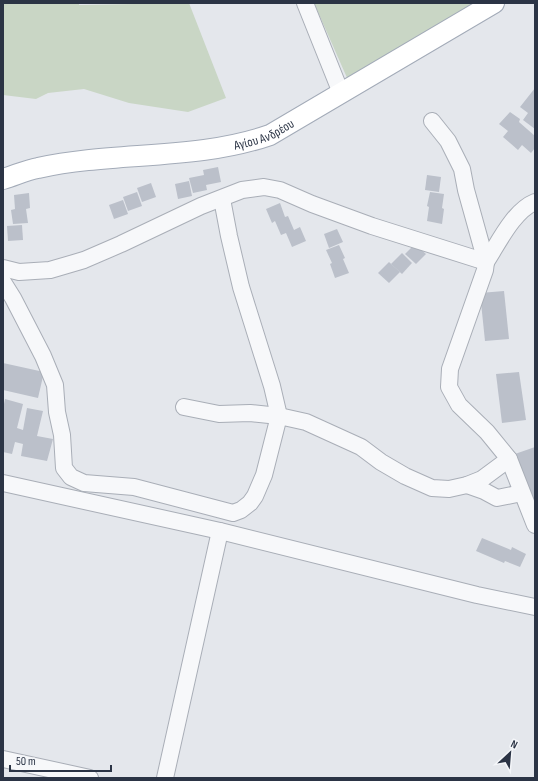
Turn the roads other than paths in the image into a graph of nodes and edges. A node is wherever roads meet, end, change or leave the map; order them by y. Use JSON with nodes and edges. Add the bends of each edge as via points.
{"nodes":[{"id":1,"x":305,"y":3,"type":"edge"},
{"id":2,"x":494,"y":3,"type":"edge"},
{"id":3,"x":341,"y":94,"type":"junction"},
{"id":4,"x":432,"y":121,"type":"dead end"},
{"id":5,"x":3,"y":179,"type":"edge"},
{"id":6,"x":222,"y":198,"type":"junction"},
{"id":7,"x":535,"y":202,"type":"edge"},
{"id":8,"x":486,"y":262,"type":"junction"},
{"id":9,"x":3,"y":268,"type":"edge"},
{"id":10,"x":3,"y":282,"type":"edge"},
{"id":11,"x":184,"y":406,"type":"dead end"},
{"id":12,"x":279,"y":416,"type":"junction"},
{"id":13,"x":508,"y":459,"type":"junction"},
{"id":14,"x":3,"y":483,"type":"edge"},
{"id":15,"x":467,"y":485,"type":"junction"},
{"id":16,"x":522,"y":493,"type":"junction"},
{"id":17,"x":535,"y":524,"type":"edge"},
{"id":18,"x":220,"y":531,"type":"junction"},
{"id":19,"x":535,"y":607,"type":"edge"},
{"id":20,"x":3,"y":759,"type":"edge"},
{"id":21,"x":90,"y":778,"type":"edge"},
{"id":22,"x":165,"y":778,"type":"edge"}],
"edges":[{"from":1,"to":3,"type":"street"},
{"from":2,"to":3,"type":"main road","name":"Αγίου Ανδρέου"},
{"from":3,"to":5,"type":"main road","name":"Αγίου Ανδρέου","via":[[270,135],[237,145],[200,151],[73,162],[37,168]]},
{"from":4,"to":8,"type":"street","via":[[448,141],[462,169]]},
{"from":6,"to":8,"type":"street","via":[[242,190],[264,187],[280,190],[372,226]]},
{"from":6,"to":9,"type":"street","via":[[84,260],[50,270],[19,272]]},
{"from":6,"to":12,"type":"street","via":[[241,286]]},
{"from":7,"to":8,"type":"street","via":[[514,219]]},
{"from":8,"to":13,"type":"street","via":[[450,369],[449,387],[459,405],[487,432]]},
{"from":10,"to":12,"type":"street","via":[[44,356],[55,385],[64,468],[71,477],[84,483],[134,487],[233,513],[250,503],[264,475]]},
{"from":11,"to":12,"type":"street","via":[[219,414],[250,413]]},
{"from":12,"to":15,"type":"street","via":[[306,422],[361,446],[381,462],[432,488],[449,489]]},
{"from":13,"to":15,"type":"street","via":[[482,479]]},
{"from":13,"to":16,"type":"street"},
{"from":14,"to":18,"type":"street"},
{"from":15,"to":16,"type":"street","via":[[497,498]]},
{"from":16,"to":17,"type":"street"},
{"from":18,"to":19,"type":"street"},
{"from":18,"to":22,"type":"street"},
{"from":20,"to":21,"type":"street"}]}
